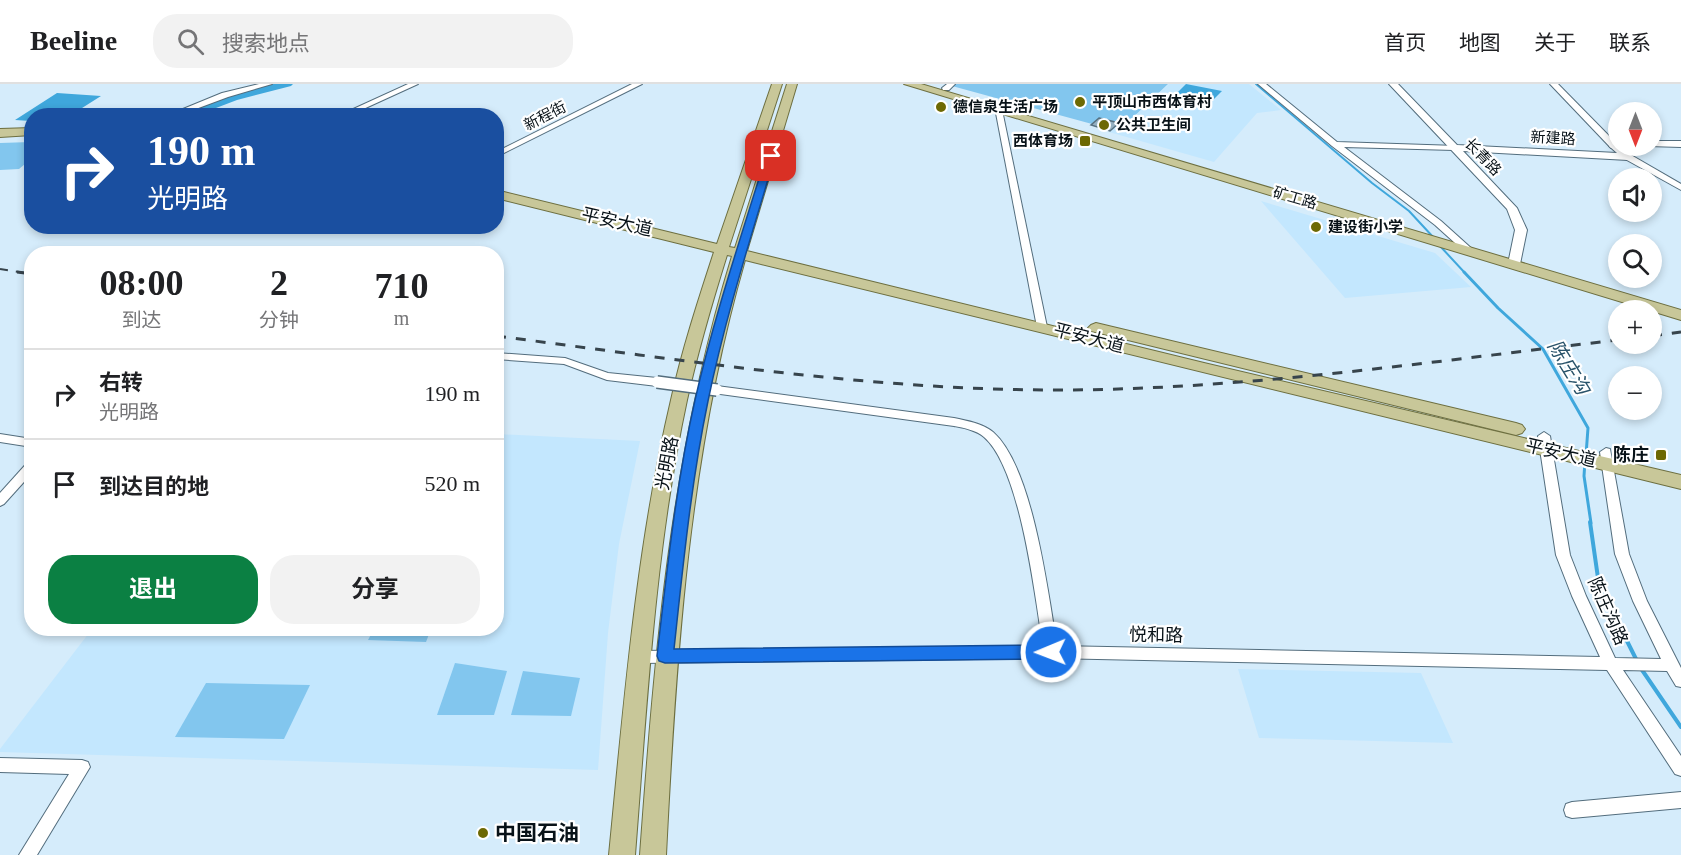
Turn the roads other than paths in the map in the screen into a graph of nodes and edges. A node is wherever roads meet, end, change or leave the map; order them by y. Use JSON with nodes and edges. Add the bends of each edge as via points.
{"nodes":[{"id":1,"x":268,"y":84,"type":"edge"},
{"id":2,"x":414,"y":84,"type":"edge"},
{"id":3,"x":638,"y":84,"type":"edge"},
{"id":4,"x":777,"y":84,"type":"edge"},
{"id":5,"x":792,"y":84,"type":"edge"},
{"id":6,"x":909,"y":84,"type":"edge"},
{"id":7,"x":932,"y":84,"type":"edge"},
{"id":8,"x":1262,"y":84,"type":"edge"},
{"id":9,"x":1393,"y":84,"type":"edge"},
{"id":10,"x":1554,"y":84,"type":"edge"},
{"id":11,"x":949,"y":86,"type":"edge"},
{"id":12,"x":191,"y":108,"type":"edge"},
{"id":13,"x":359,"y":108,"type":"edge"},
{"id":14,"x":998,"y":110,"type":"junction"},
{"id":15,"x":24,"y":132,"type":"edge"},
{"id":16,"x":0,"y":133,"type":"edge"},
{"id":17,"x":24,"y":137,"type":"edge"},
{"id":18,"x":0,"y":138,"type":"edge"},
{"id":19,"x":1608,"y":138,"type":"edge"},
{"id":20,"x":1335,"y":144,"type":"junction"},
{"id":21,"x":1662,"y":144,"type":"edge"},
{"id":22,"x":1681,"y":144,"type":"edge"},
{"id":23,"x":1454,"y":148,"type":"junction"},
{"id":24,"x":504,"y":151,"type":"edge"},
{"id":25,"x":1629,"y":157,"type":"joint"},
{"id":26,"x":504,"y":186,"type":"edge"},
{"id":27,"x":1681,"y":187,"type":"edge"},
{"id":28,"x":504,"y":196,"type":"edge"},
{"id":29,"x":1414,"y":230,"type":"junction"},
{"id":30,"x":724,"y":243,"type":"junction"},
{"id":31,"x":1457,"y":243,"type":"junction"},
{"id":32,"x":743,"y":247,"type":"junction"},
{"id":33,"x":1515,"y":260,"type":"junction"},
{"id":34,"x":1681,"y":307,"type":"edge"},
{"id":35,"x":1681,"y":315,"type":"edge"},
{"id":36,"x":1040,"y":321,"type":"junction"},
{"id":37,"x":504,"y":357,"type":"edge"},
{"id":38,"x":0,"y":438,"type":"edge"},
{"id":39,"x":24,"y":442,"type":"edge"},
{"id":40,"x":1551,"y":444,"type":"junction"},
{"id":41,"x":1600,"y":456,"type":"junction"},
{"id":42,"x":1681,"y":470,"type":"edge"},
{"id":43,"x":24,"y":474,"type":"edge"},
{"id":44,"x":1681,"y":482,"type":"edge"},
{"id":45,"x":0,"y":501,"type":"edge"},
{"id":46,"x":1051,"y":652,"type":"junction"},
{"id":47,"x":665,"y":656,"type":"junction"},
{"id":48,"x":640,"y":657,"type":"junction"},
{"id":49,"x":1614,"y":663,"type":"junction"},
{"id":50,"x":1664,"y":665,"type":"junction"},
{"id":51,"x":1681,"y":681,"type":"edge"},
{"id":52,"x":0,"y":765,"type":"edge"},
{"id":53,"x":1681,"y":769,"type":"edge"},
{"id":54,"x":1681,"y":800,"type":"edge"},
{"id":55,"x":1572,"y":810,"type":"dead end"},
{"id":56,"x":27,"y":855,"type":"edge"},
{"id":57,"x":622,"y":855,"type":"edge"},
{"id":58,"x":653,"y":855,"type":"edge"}],
"edges":[{"from":1,"to":12,"type":"street"},
{"from":2,"to":13,"type":"street"},
{"from":3,"to":24,"type":"street","name":"新程街"},
{"from":4,"to":30,"type":"main road","name":"光明路"},
{"from":5,"to":32,"type":"main road","name":"光明路"},
{"from":6,"to":14,"type":"main road","name":"矿工路"},
{"from":7,"to":11,"type":"main road","name":"矿工路"},
{"from":8,"to":20,"type":"street"},
{"from":9,"to":23,"type":"street","name":"长青路"},
{"from":10,"to":19,"type":"street"},
{"from":11,"to":29,"type":"main road","name":"矿工路"},
{"from":14,"to":29,"type":"main road","name":"矿工路"},
{"from":14,"to":36,"type":"street"},
{"from":15,"to":16,"type":"main road"},
{"from":17,"to":18,"type":"main road"},
{"from":20,"to":23,"type":"street"},
{"from":20,"to":31,"type":"street","via":[[1438,223]]},
{"from":21,"to":22,"type":"street"},
{"from":23,"to":25,"type":"street","name":"新建路"},
{"from":23,"to":33,"type":"street","name":"长青路","via":[[1512,208],[1521,230]]},
{"from":25,"to":27,"type":"street"},
{"from":26,"to":30,"type":"main road","name":"平安大道"},
{"from":28,"to":30,"type":"main road","name":"平安大道"},
{"from":29,"to":31,"type":"main road","name":"矿工路"},
{"from":30,"to":32,"type":"main road","name":"平安大道"},
{"from":30,"to":48,"type":"main road","name":"光明路","via":[[675,423],[659,508]]},
{"from":31,"to":33,"type":"main road","name":"矿工路"},
{"from":32,"to":36,"type":"main road","name":"平安大道"},
{"from":32,"to":47,"type":"main road","name":"光明路","via":[[701,402],[682,509]]},
{"from":33,"to":34,"type":"main road","name":"矿工路"},
{"from":33,"to":35,"type":"main road","name":"矿工路"},
{"from":36,"to":40,"type":"main road","name":"平安大道"},
{"from":37,"to":46,"type":"street","bridge":true,"via":[[571,362],[607,376],[978,428],[990,436],[1012,471],[1024,508]]},
{"from":38,"to":39,"type":"street"},
{"from":40,"to":41,"type":"main road","name":"平安大道"},
{"from":40,"to":49,"type":"street","name":"陈庄沟路","via":[[1563,555],[1578,596]]},
{"from":41,"to":42,"type":"main road","name":"平安大道"},
{"from":41,"to":44,"type":"main road","name":"平安大道"},
{"from":41,"to":50,"type":"street","name":"陈庄沟路","via":[[1622,554]]},
{"from":43,"to":45,"type":"street"},
{"from":46,"to":47,"type":"street","name":"悦和路"},
{"from":46,"to":49,"type":"street","name":"悦和路"},
{"from":47,"to":48,"type":"street","name":"悦和路"},
{"from":47,"to":58,"type":"main road","name":"光明路"},
{"from":48,"to":57,"type":"main road","name":"光明路"},
{"from":49,"to":50,"type":"street","name":"悦和路"},
{"from":49,"to":53,"type":"street","name":"陈庄沟路"},
{"from":50,"to":51,"type":"street","name":"陈庄沟路"},
{"from":52,"to":56,"type":"street","via":[[82,767]]},
{"from":54,"to":55,"type":"street"}]}
